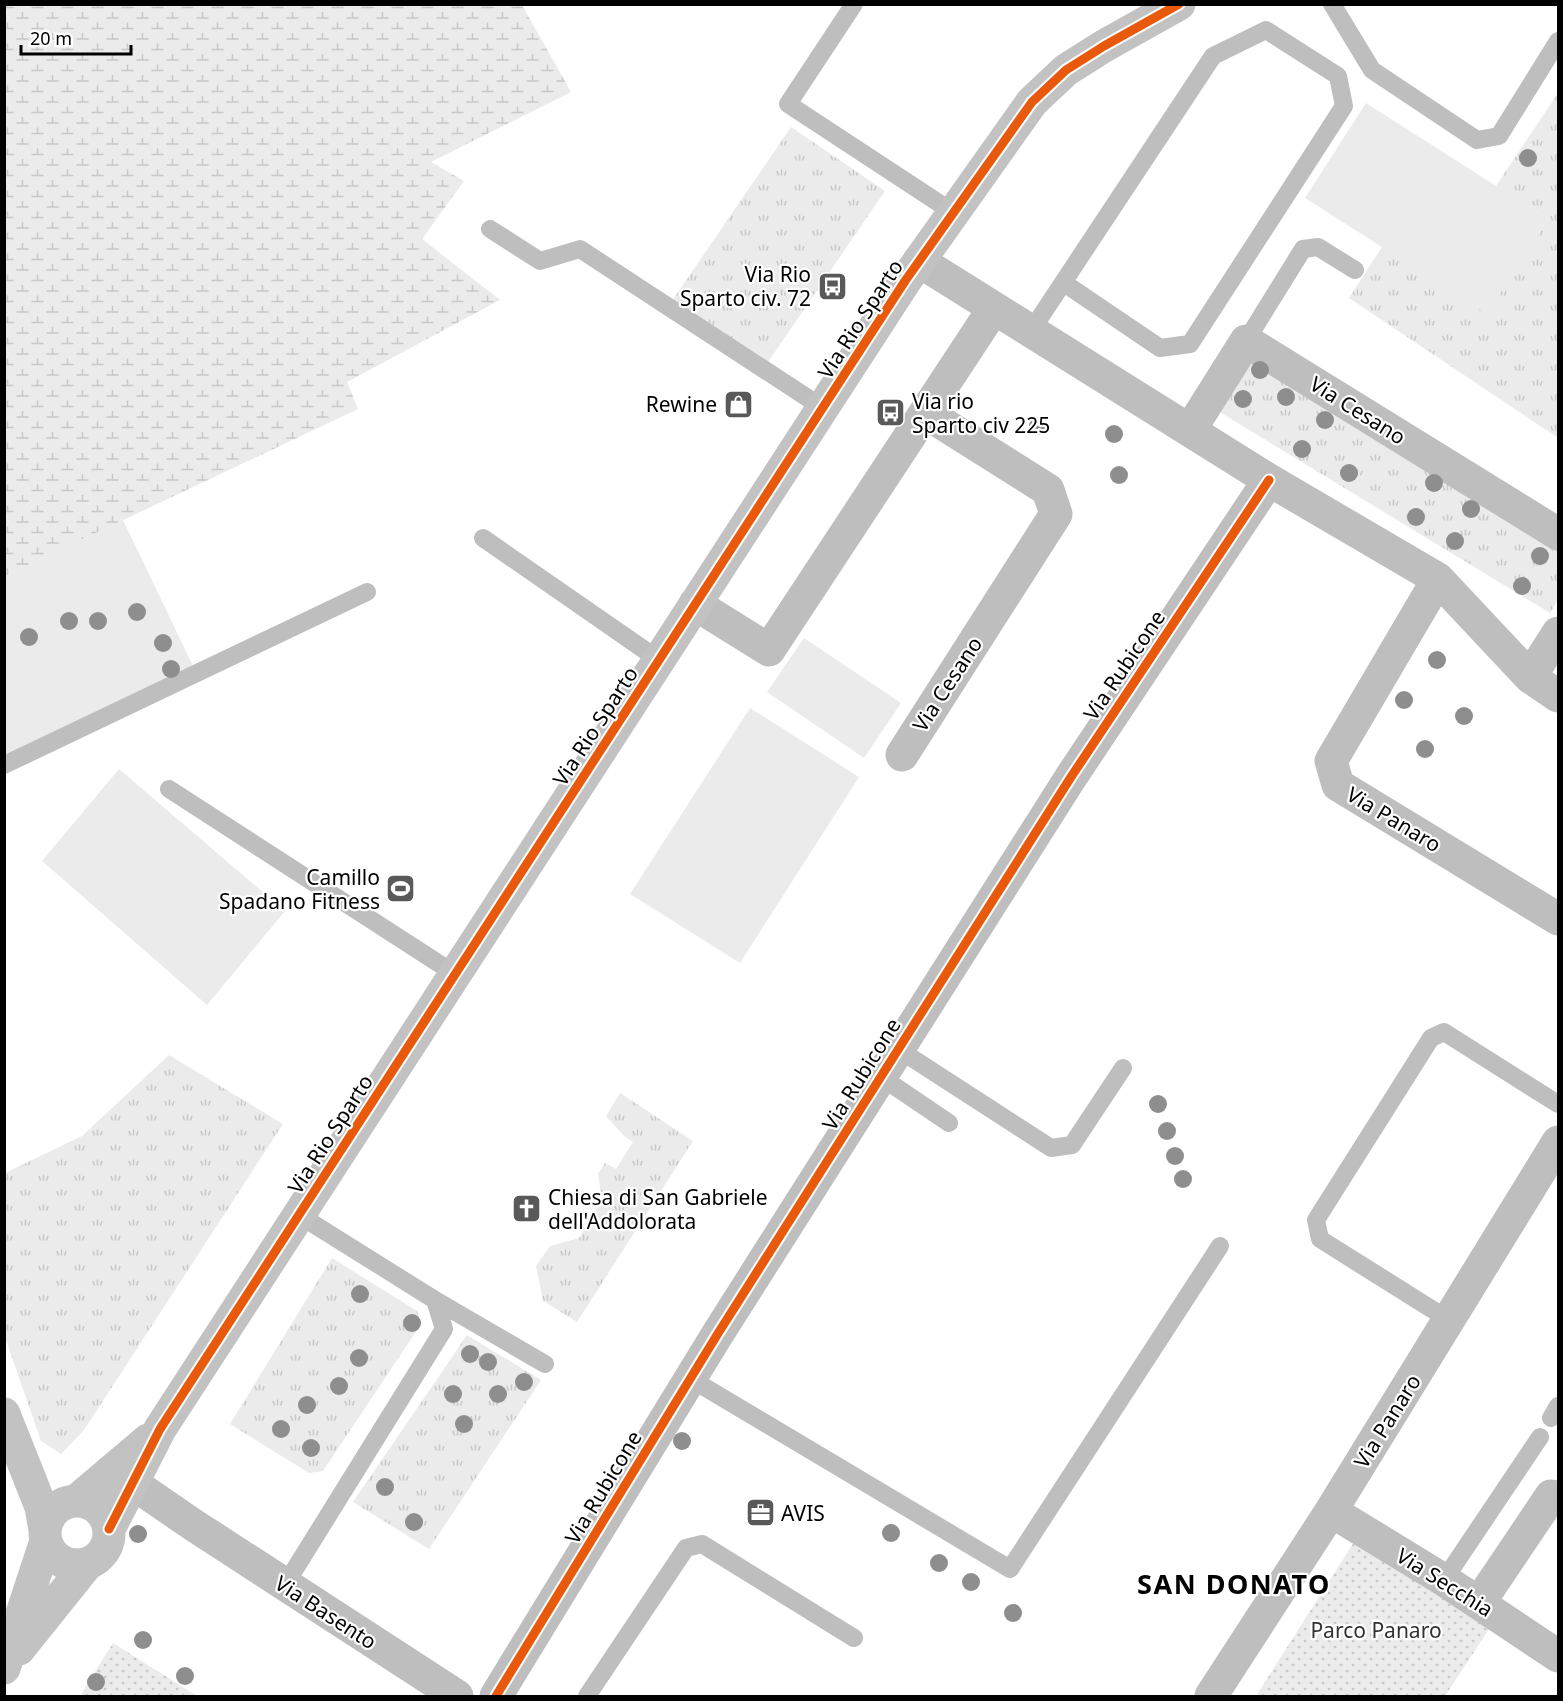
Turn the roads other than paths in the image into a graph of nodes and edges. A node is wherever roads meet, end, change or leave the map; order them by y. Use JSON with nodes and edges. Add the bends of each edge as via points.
{"nodes":[{"id":1,"x":854,"y":4,"type":"edge"},
{"id":2,"x":1332,"y":4,"type":"edge"},
{"id":3,"x":1166,"y":7,"type":"edge"},
{"id":4,"x":1558,"y":41,"type":"edge"},
{"id":5,"x":954,"y":213,"type":"junction"},
{"id":6,"x":490,"y":229,"type":"dead end"},
{"id":7,"x":919,"y":261,"type":"junction"},
{"id":8,"x":1355,"y":270,"type":"dead end"},
{"id":9,"x":1064,"y":283,"type":"junction"},
{"id":10,"x":994,"y":308,"type":"junction"},
{"id":11,"x":1031,"y":331,"type":"junction"},
{"id":12,"x":1246,"y":341,"type":"junction"},
{"id":13,"x":823,"y":408,"type":"junction"},
{"id":14,"x":926,"y":412,"type":"junction"},
{"id":15,"x":1190,"y":430,"type":"junction"},
{"id":16,"x":1269,"y":480,"type":"junction"},
{"id":17,"x":1558,"y":534,"type":"edge"},
{"id":18,"x":483,"y":538,"type":"dead end"},
{"id":19,"x":1438,"y":579,"type":"junction"},
{"id":20,"x":367,"y":592,"type":"dead end"},
{"id":21,"x":695,"y":604,"type":"junction"},
{"id":22,"x":1558,"y":633,"type":"edge"},
{"id":23,"x":659,"y":660,"type":"junction"},
{"id":24,"x":1530,"y":677,"type":"junction"},
{"id":25,"x":1558,"y":696,"type":"edge"},
{"id":26,"x":902,"y":755,"type":"dead end"},
{"id":27,"x":4,"y":765,"type":"edge"},
{"id":28,"x":169,"y":789,"type":"dead end"},
{"id":29,"x":1558,"y":919,"type":"edge"},
{"id":30,"x":455,"y":974,"type":"junction"},
{"id":31,"x":898,"y":1049,"type":"junction"},
{"id":32,"x":1123,"y":1068,"type":"dead end"},
{"id":33,"x":881,"y":1077,"type":"junction"},
{"id":34,"x":1558,"y":1104,"type":"edge"},
{"id":35,"x":949,"y":1123,"type":"dead end"},
{"id":36,"x":1558,"y":1142,"type":"edge"},
{"id":37,"x":299,"y":1215,"type":"junction"},
{"id":38,"x":1220,"y":1246,"type":"dead end"},
{"id":39,"x":435,"y":1300,"type":"junction"},
{"id":40,"x":1449,"y":1320,"type":"junction"},
{"id":41,"x":544,"y":1364,"type":"dead end"},
{"id":42,"x":691,"y":1379,"type":"junction"},
{"id":43,"x":4,"y":1414,"type":"edge"},
{"id":44,"x":1540,"y":1437,"type":"dead end"},
{"id":45,"x":27,"y":1470,"type":"junction"},
{"id":46,"x":1558,"y":1497,"type":"edge"},
{"id":47,"x":118,"y":1498,"type":"junction"},
{"id":48,"x":70,"y":1502,"type":"junction"},
{"id":49,"x":1331,"y":1511,"type":"junction"},
{"id":50,"x":45,"y":1535,"type":"junction"},
{"id":51,"x":88,"y":1563,"type":"junction"},
{"id":52,"x":1444,"y":1581,"type":"junction"},
{"id":53,"x":285,"y":1585,"type":"junction"},
{"id":54,"x":1479,"y":1603,"type":"junction"},
{"id":55,"x":854,"y":1638,"type":"dead end"},
{"id":56,"x":1558,"y":1656,"type":"edge"},
{"id":57,"x":6,"y":1663,"type":"edge"},
{"id":58,"x":457,"y":1696,"type":"edge"},
{"id":59,"x":496,"y":1696,"type":"edge"},
{"id":60,"x":587,"y":1696,"type":"edge"},
{"id":61,"x":1211,"y":1696,"type":"edge"}],
"edges":[{"from":1,"to":5,"type":"lane","via":[[788,104]]},
{"from":2,"to":4,"type":"lane","via":[[1372,70],[1477,140],[1498,136]]},
{"from":3,"to":5,"type":"street","name":"Via Rio Sparto","via":[[1066,70],[1032,102]]},
{"from":5,"to":7,"type":"street","name":"Via Rio Sparto"},
{"from":6,"to":13,"type":"lane","via":[[540,261],[580,249]]},
{"from":7,"to":10,"type":"street"},
{"from":7,"to":13,"type":"street","name":"Via Rio Sparto"},
{"from":8,"to":12,"type":"lane","via":[[1318,247],[1303,249]]},
{"from":9,"to":9,"type":"lane","via":[[1214,56],[1266,30],[1338,76],[1344,106],[1190,344],[1160,348]]},
{"from":9,"to":11,"type":"lane"},
{"from":10,"to":11,"type":"street"},
{"from":10,"to":14,"type":"street"},
{"from":11,"to":15,"type":"street"},
{"from":12,"to":15,"type":"street"},
{"from":12,"to":17,"type":"street","name":"Via Cesano"},
{"from":13,"to":21,"type":"street","name":"Via Rio Sparto"},
{"from":14,"to":21,"type":"street","via":[[769,650]]},
{"from":14,"to":26,"type":"street","name":"Via Cesano","via":[[1048,490],[1056,514]]},
{"from":15,"to":16,"type":"street"},
{"from":16,"to":19,"type":"street"},
{"from":16,"to":31,"type":"street","name":"Via Rubicone","via":[[1071,777]]},
{"from":18,"to":23,"type":"lane"},
{"from":19,"to":24,"type":"street"},
{"from":19,"to":29,"type":"street","name":"Via Panaro","via":[[1331,761],[1338,784]]},
{"from":20,"to":27,"type":"lane"},
{"from":21,"to":23,"type":"street","name":"Via Rio Sparto"},
{"from":22,"to":24,"type":"street"},
{"from":23,"to":30,"type":"street","name":"Via Rio Sparto"},
{"from":24,"to":25,"type":"street"},
{"from":28,"to":30,"type":"lane"},
{"from":30,"to":37,"type":"street","name":"Via Rio Sparto"},
{"from":31,"to":32,"type":"lane","via":[[1051,1148],[1072,1145]]},
{"from":31,"to":33,"type":"street","name":"Via Rubicone"},
{"from":33,"to":35,"type":"lane"},
{"from":33,"to":42,"type":"street","name":"Via Rubicone"},
{"from":34,"to":40,"type":"lane","via":[[1444,1032],[1431,1038],[1316,1220],[1320,1239]]},
{"from":36,"to":40,"type":"street","name":"Via Panaro"},
{"from":37,"to":39,"type":"lane"},
{"from":37,"to":47,"type":"street","name":"Via Rio Sparto"},
{"from":38,"to":42,"type":"lane","via":[[1010,1569]]},
{"from":39,"to":41,"type":"lane"},
{"from":39,"to":53,"type":"lane","via":[[444,1329]]},
{"from":40,"to":49,"type":"street","name":"Via Panaro"},
{"from":42,"to":59,"type":"street","name":"Via Rubicone"},
{"from":43,"to":45,"type":"street"},
{"from":44,"to":52,"type":"lane"},
{"from":45,"to":48,"type":"street","via":[[45,1492]]},
{"from":45,"to":50,"type":"street","via":[[41,1507]]},
{"from":46,"to":54,"type":"street","via":[[1551,1496]]},
{"from":47,"to":48,"type":"street","name":"Via Rio Sparto"},
{"from":47,"to":48,"type":"street","via":[[101,1512],[86,1502]]},
{"from":47,"to":51,"type":"street","via":[[105,1550]]},
{"from":47,"to":53,"type":"street","name":"Via Basento","via":[[195,1526]]},
{"from":48,"to":50,"type":"street","name":"Via Rio Sparto","via":[[51,1514]]},
{"from":49,"to":52,"type":"street","name":"Via Secchia"},
{"from":49,"to":61,"type":"street","name":"Via Panaro"},
{"from":50,"to":51,"type":"street","via":[[50,1551],[67,1564]]},
{"from":50,"to":57,"type":"street"},
{"from":51,"to":57,"type":"street"},
{"from":52,"to":54,"type":"street","name":"Via Secchia"},
{"from":53,"to":58,"type":"street","name":"Via Basento"},
{"from":54,"to":56,"type":"street","name":"Via Secchia"},
{"from":55,"to":60,"type":"lane","via":[[702,1544],[686,1548]]}]}
